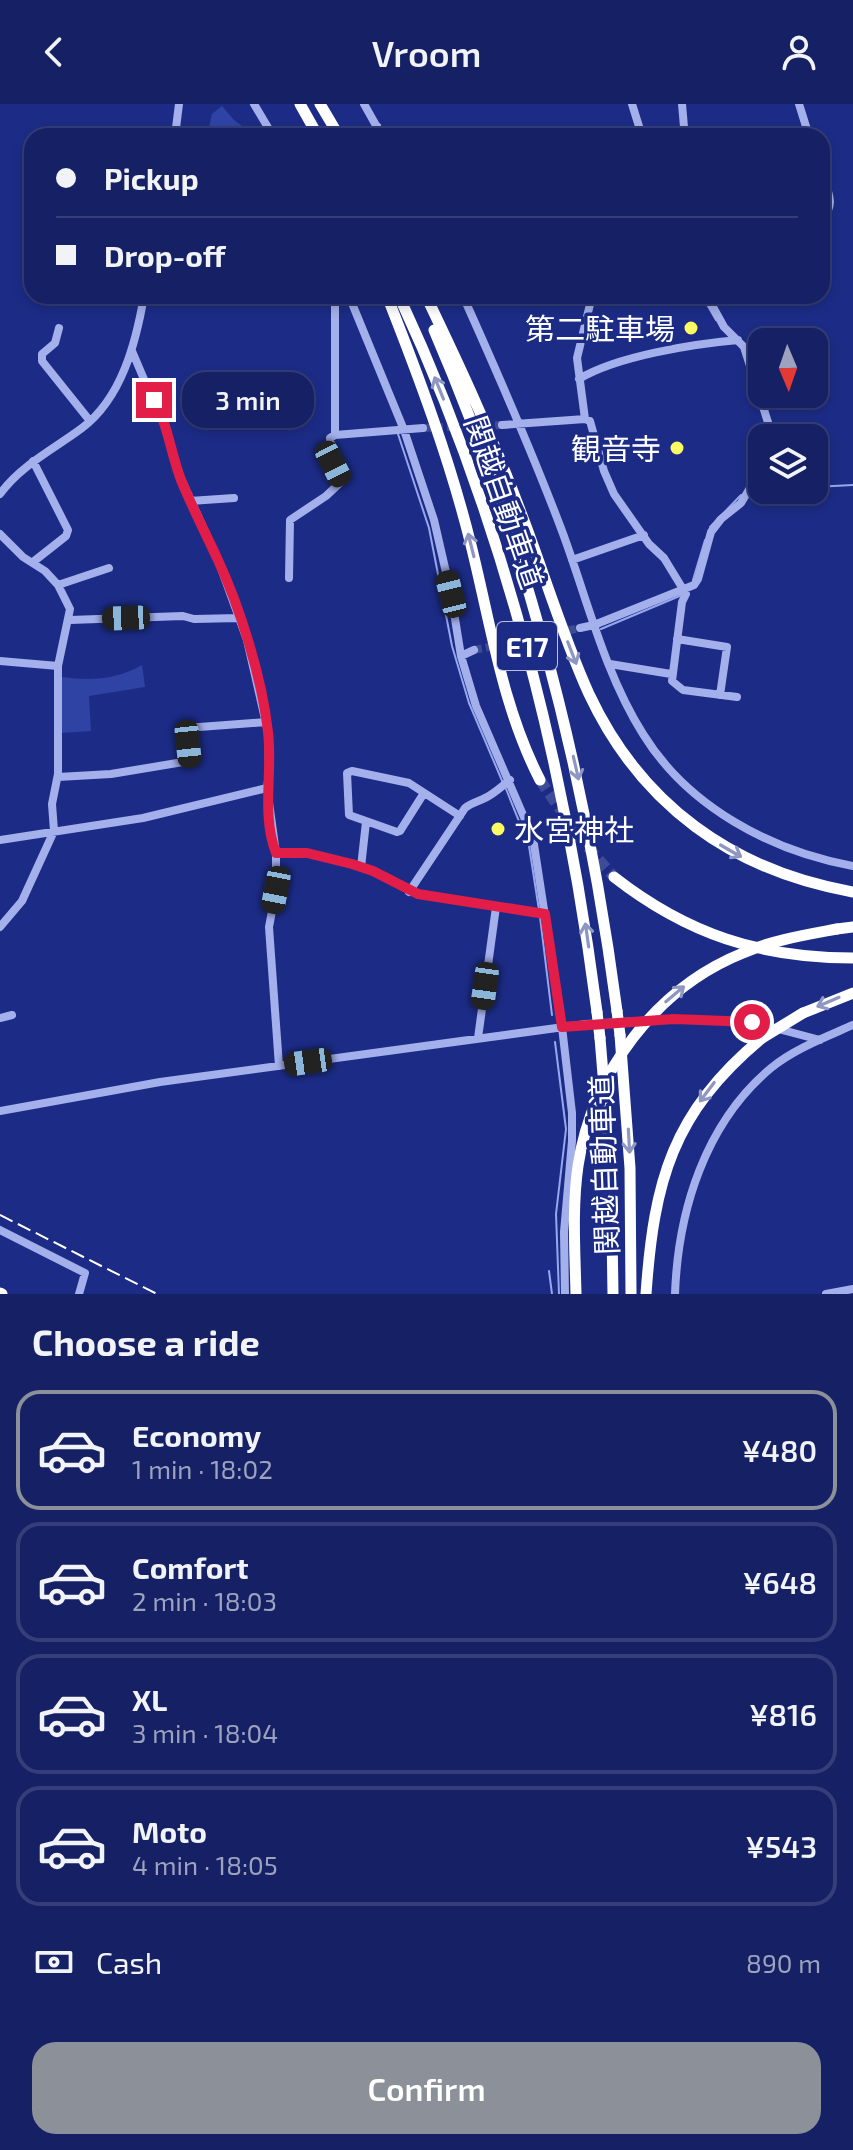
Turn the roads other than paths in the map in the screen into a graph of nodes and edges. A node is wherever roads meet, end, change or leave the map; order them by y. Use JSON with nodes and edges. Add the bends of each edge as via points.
{"nodes":[{"id":1,"x":179,"y":104,"type":"edge"},
{"id":2,"x":254,"y":104,"type":"edge"},
{"id":3,"x":298,"y":104,"type":"edge"},
{"id":4,"x":320,"y":104,"type":"edge"},
{"id":5,"x":327,"y":104,"type":"edge"},
{"id":6,"x":632,"y":104,"type":"edge"},
{"id":7,"x":682,"y":104,"type":"edge"},
{"id":8,"x":799,"y":104,"type":"edge"},
{"id":9,"x":368,"y":106,"type":"edge"},
{"id":10,"x":377,"y":126,"type":"joint"},
{"id":11,"x":176,"y":128,"type":"edge"},
{"id":12,"x":268,"y":128,"type":"edge"},
{"id":13,"x":311,"y":128,"type":"edge"},
{"id":14,"x":334,"y":128,"type":"edge"},
{"id":15,"x":340,"y":128,"type":"edge"},
{"id":16,"x":374,"y":128,"type":"edge"},
{"id":17,"x":640,"y":128,"type":"edge"},
{"id":18,"x":683,"y":128,"type":"edge"},
{"id":19,"x":806,"y":128,"type":"edge"},
{"id":20,"x":142,"y":304,"type":"edge"},
{"id":21,"x":335,"y":304,"type":"edge"},
{"id":22,"x":352,"y":304,"type":"edge"},
{"id":23,"x":390,"y":304,"type":"edge"},
{"id":24,"x":402,"y":304,"type":"edge"},
{"id":25,"x":423,"y":304,"type":"edge"},
{"id":26,"x":430,"y":304,"type":"edge"},
{"id":27,"x":467,"y":304,"type":"edge"},
{"id":28,"x":590,"y":304,"type":"edge"},
{"id":29,"x":711,"y":304,"type":"edge"},
{"id":30,"x":59,"y":328,"type":"dead end"},
{"id":31,"x":738,"y":340,"type":"junction"},
{"id":32,"x":132,"y":351,"type":"junction"},
{"id":33,"x":579,"y":379,"type":"junction"},
{"id":34,"x":585,"y":419,"type":"junction"},
{"id":35,"x":90,"y":421,"type":"junction"},
{"id":36,"x":521,"y":423,"type":"junction"},
{"id":37,"x":769,"y":424,"type":"edge"},
{"id":38,"x":502,"y":425,"type":"tunnel mouth"},
{"id":39,"x":423,"y":428,"type":"tunnel mouth"},
{"id":40,"x":404,"y":430,"type":"junction"},
{"id":41,"x":335,"y":435,"type":"junction"},
{"id":42,"x":33,"y":461,"type":"junction"},
{"id":43,"x":0,"y":476,"type":"edge"},
{"id":44,"x":3,"y":490,"type":"edge"},
{"id":45,"x":748,"y":491,"type":"edge"},
{"id":46,"x":234,"y":498,"type":"dead end"},
{"id":47,"x":190,"y":501,"type":"junction"},
{"id":48,"x":0,"y":534,"type":"edge"},
{"id":49,"x":644,"y":535,"type":"junction"},
{"id":50,"x":572,"y":560,"type":"junction"},
{"id":51,"x":33,"y":562,"type":"junction"},
{"id":52,"x":109,"y":568,"type":"dead end"},
{"id":53,"x":289,"y":578,"type":"dead end"},
{"id":54,"x":58,"y":585,"type":"junction"},
{"id":55,"x":685,"y":590,"type":"junction"},
{"id":56,"x":239,"y":618,"type":"junction"},
{"id":57,"x":70,"y":620,"type":"junction"},
{"id":58,"x":594,"y":625,"type":"junction"},
{"id":59,"x":580,"y":628,"type":"tunnel mouth"},
{"id":60,"x":677,"y":639,"type":"junction"},
{"id":61,"x":474,"y":650,"type":"tunnel mouth"},
{"id":62,"x":461,"y":656,"type":"junction"},
{"id":63,"x":0,"y":661,"type":"edge"},
{"id":64,"x":610,"y":664,"type":"junction"},
{"id":65,"x":58,"y":666,"type":"junction"},
{"id":66,"x":671,"y":674,"type":"junction"},
{"id":67,"x":720,"y":695,"type":"junction"},
{"id":68,"x":737,"y":697,"type":"dead end"},
{"id":69,"x":266,"y":722,"type":"junction"},
{"id":70,"x":58,"y":777,"type":"junction"},
{"id":71,"x":540,"y":780,"type":"tunnel mouth"},
{"id":72,"x":505,"y":783,"type":"junction"},
{"id":73,"x":267,"y":788,"type":"junction"},
{"id":74,"x":424,"y":793,"type":"junction"},
{"id":75,"x":460,"y":816,"type":"junction"},
{"id":76,"x":366,"y":822,"type":"junction"},
{"id":77,"x":54,"y":831,"type":"junction"},
{"id":78,"x":0,"y":840,"type":"edge"},
{"id":79,"x":276,"y":853,"type":"junction"},
{"id":80,"x":853,"y":866,"type":"edge"},
{"id":81,"x":361,"y":867,"type":"junction"},
{"id":82,"x":614,"y":877,"type":"tunnel mouth"},
{"id":83,"x":409,"y":892,"type":"junction"},
{"id":84,"x":853,"y":892,"type":"edge"},
{"id":85,"x":496,"y":907,"type":"junction"},
{"id":86,"x":545,"y":914,"type":"junction"},
{"id":87,"x":0,"y":927,"type":"edge"},
{"id":88,"x":853,"y":927,"type":"edge"},
{"id":89,"x":853,"y":958,"type":"edge"},
{"id":90,"x":853,"y":993,"type":"edge"},
{"id":91,"x":12,"y":1015,"type":"dead end"},
{"id":92,"x":0,"y":1018,"type":"edge"},
{"id":93,"x":853,"y":1025,"type":"edge"},
{"id":94,"x":562,"y":1027,"type":"junction"},
{"id":95,"x":478,"y":1038,"type":"junction"},
{"id":96,"x":820,"y":1040,"type":"junction"},
{"id":97,"x":279,"y":1066,"type":"junction"},
{"id":98,"x":0,"y":1111,"type":"edge"},
{"id":99,"x":0,"y":1230,"type":"edge"},
{"id":100,"x":853,"y":1289,"type":"edge"},
{"id":101,"x":79,"y":1294,"type":"edge"},
{"id":102,"x":565,"y":1294,"type":"edge"},
{"id":103,"x":576,"y":1294,"type":"edge"},
{"id":104,"x":613,"y":1294,"type":"edge"},
{"id":105,"x":631,"y":1294,"type":"edge"},
{"id":106,"x":646,"y":1294,"type":"edge"},
{"id":107,"x":675,"y":1294,"type":"edge"},
{"id":108,"x":826,"y":1294,"type":"edge"}],
"edges":[{"from":1,"to":11,"type":"street"},
{"from":2,"to":12,"type":"street"},
{"from":3,"to":13,"type":"highway"},
{"from":4,"to":14,"type":"highway"},
{"from":5,"to":15,"type":"highway"},
{"from":6,"to":17,"type":"street"},
{"from":7,"to":18,"type":"street"},
{"from":8,"to":19,"type":"street"},
{"from":9,"to":10,"type":"street"},
{"from":10,"to":16,"type":"street"},
{"from":20,"to":32,"type":"street"},
{"from":21,"to":41,"type":"street"},
{"from":22,"to":40,"type":"street"},
{"from":71,"to":23,"type":"highway","one_way":true,"via":[[510,709],[442,446]]},
{"from":104,"to":24,"type":"highway","name":"関越自動車道","number":"E17","one_way":true,"bridge":true,"via":[[611,1171],[600,1038],[576,860],[556,765],[531,663],[473,476]]},
{"from":25,"to":105,"type":"highway","name":"関越自動車道","number":"E17","one_way":true,"bridge":true,"via":[[489,468],[550,660],[595,861],[620,1035],[630,1168]]},
{"from":26,"to":84,"type":"highway","one_way":true,"via":[[511,485],[578,669],[622,751],[662,799],[740,857],[789,877]]},
{"from":27,"to":36,"type":"street"},
{"from":28,"to":33,"type":"street","via":[[577,358]]},
{"from":29,"to":31,"type":"street"},
{"from":30,"to":35,"type":"street","via":[[42,361]]},
{"from":31,"to":33,"type":"street","via":[[662,352]]},
{"from":31,"to":37,"type":"street"},
{"from":32,"to":35,"type":"street","via":[[109,398]]},
{"from":32,"to":47,"type":"street","via":[[163,416]]},
{"from":33,"to":34,"type":"street"},
{"from":34,"to":36,"type":"street"},
{"from":34,"to":49,"type":"street","via":[[614,494]]},
{"from":35,"to":42,"type":"street"},
{"from":36,"to":38,"type":"street"},
{"from":36,"to":50,"type":"street"},
{"from":39,"to":40,"type":"street"},
{"from":40,"to":41,"type":"street"},
{"from":40,"to":62,"type":"street","via":[[434,520]]},
{"from":41,"to":53,"type":"street","via":[[330,438],[332,453],[342,481],[290,520]]},
{"from":42,"to":44,"type":"street"},
{"from":42,"to":51,"type":"street","via":[[68,530]]},
{"from":43,"to":44,"type":"street"},
{"from":45,"to":55,"type":"street","via":[[711,532],[698,579]]},
{"from":46,"to":47,"type":"street"},
{"from":47,"to":56,"type":"street"},
{"from":48,"to":51,"type":"street"},
{"from":49,"to":50,"type":"street"},
{"from":49,"to":55,"type":"street"},
{"from":50,"to":58,"type":"street"},
{"from":51,"to":54,"type":"street"},
{"from":52,"to":54,"type":"street"},
{"from":54,"to":57,"type":"street"},
{"from":55,"to":58,"type":"street"},
{"from":55,"to":60,"type":"street"},
{"from":56,"to":57,"type":"street"},
{"from":56,"to":69,"type":"street"},
{"from":57,"to":65,"type":"street"},
{"from":58,"to":59,"type":"street"},
{"from":58,"to":64,"type":"street"},
{"from":60,"to":66,"type":"street"},
{"from":60,"to":67,"type":"street","via":[[727,647]]},
{"from":61,"to":62,"type":"street"},
{"from":62,"to":72,"type":"street"},
{"from":63,"to":65,"type":"street"},
{"from":64,"to":66,"type":"street"},
{"from":64,"to":80,"type":"street","via":[[642,733],[698,795],[758,835]]},
{"from":65,"to":70,"type":"street"},
{"from":66,"to":67,"type":"street","via":[[683,690]]},
{"from":67,"to":68,"type":"street"},
{"from":69,"to":70,"type":"street","via":[[186,728],[189,761]]},
{"from":69,"to":73,"type":"street"},
{"from":70,"to":77,"type":"street"},
{"from":72,"to":75,"type":"street","via":[[473,801]]},
{"from":72,"to":86,"type":"street","via":[[533,838]]},
{"from":73,"to":77,"type":"street","via":[[154,816]]},
{"from":73,"to":79,"type":"street"},
{"from":74,"to":75,"type":"street"},
{"from":74,"to":76,"type":"street","via":[[400,831]]},
{"from":74,"to":76,"type":"street","via":[[395,779],[347,773],[349,815]]},
{"from":75,"to":83,"type":"street"},
{"from":76,"to":81,"type":"street"},
{"from":77,"to":78,"type":"street"},
{"from":77,"to":87,"type":"street","via":[[22,901]]},
{"from":79,"to":81,"type":"street","via":[[307,853]]},
{"from":79,"to":97,"type":"street","via":[[269,927]]},
{"from":81,"to":83,"type":"street"},
{"from":82,"to":89,"type":"highway","via":[[660,910],[726,940],[788,954]]},
{"from":83,"to":85,"type":"street"},
{"from":85,"to":86,"type":"street"},
{"from":85,"to":95,"type":"street"},
{"from":86,"to":94,"type":"street"},
{"from":103,"to":88,"type":"highway","one_way":true,"bridge":true,"via":[[575,1190],[584,1137],[601,1091],[639,1029],[676,992],[718,965],[764,945]]},
{"from":90,"to":106,"type":"highway","one_way":true,"bridge":true,"via":[[803,1013],[762,1038],[717,1079],[683,1127],[655,1209]]},
{"from":91,"to":92,"type":"street"},
{"from":93,"to":96,"type":"street"},
{"from":94,"to":95,"type":"street"},
{"from":94,"to":96,"type":"street","via":[[674,1019],[752,1022]]},
{"from":94,"to":102,"type":"street","via":[[572,1141]]},
{"from":95,"to":97,"type":"street"},
{"from":96,"to":107,"type":"street","via":[[772,1067],[732,1110],[709,1147],[686,1211]]},
{"from":97,"to":98,"type":"street"},
{"from":99,"to":101,"type":"street","via":[[85,1273]]},
{"from":100,"to":108,"type":"street"}]}
